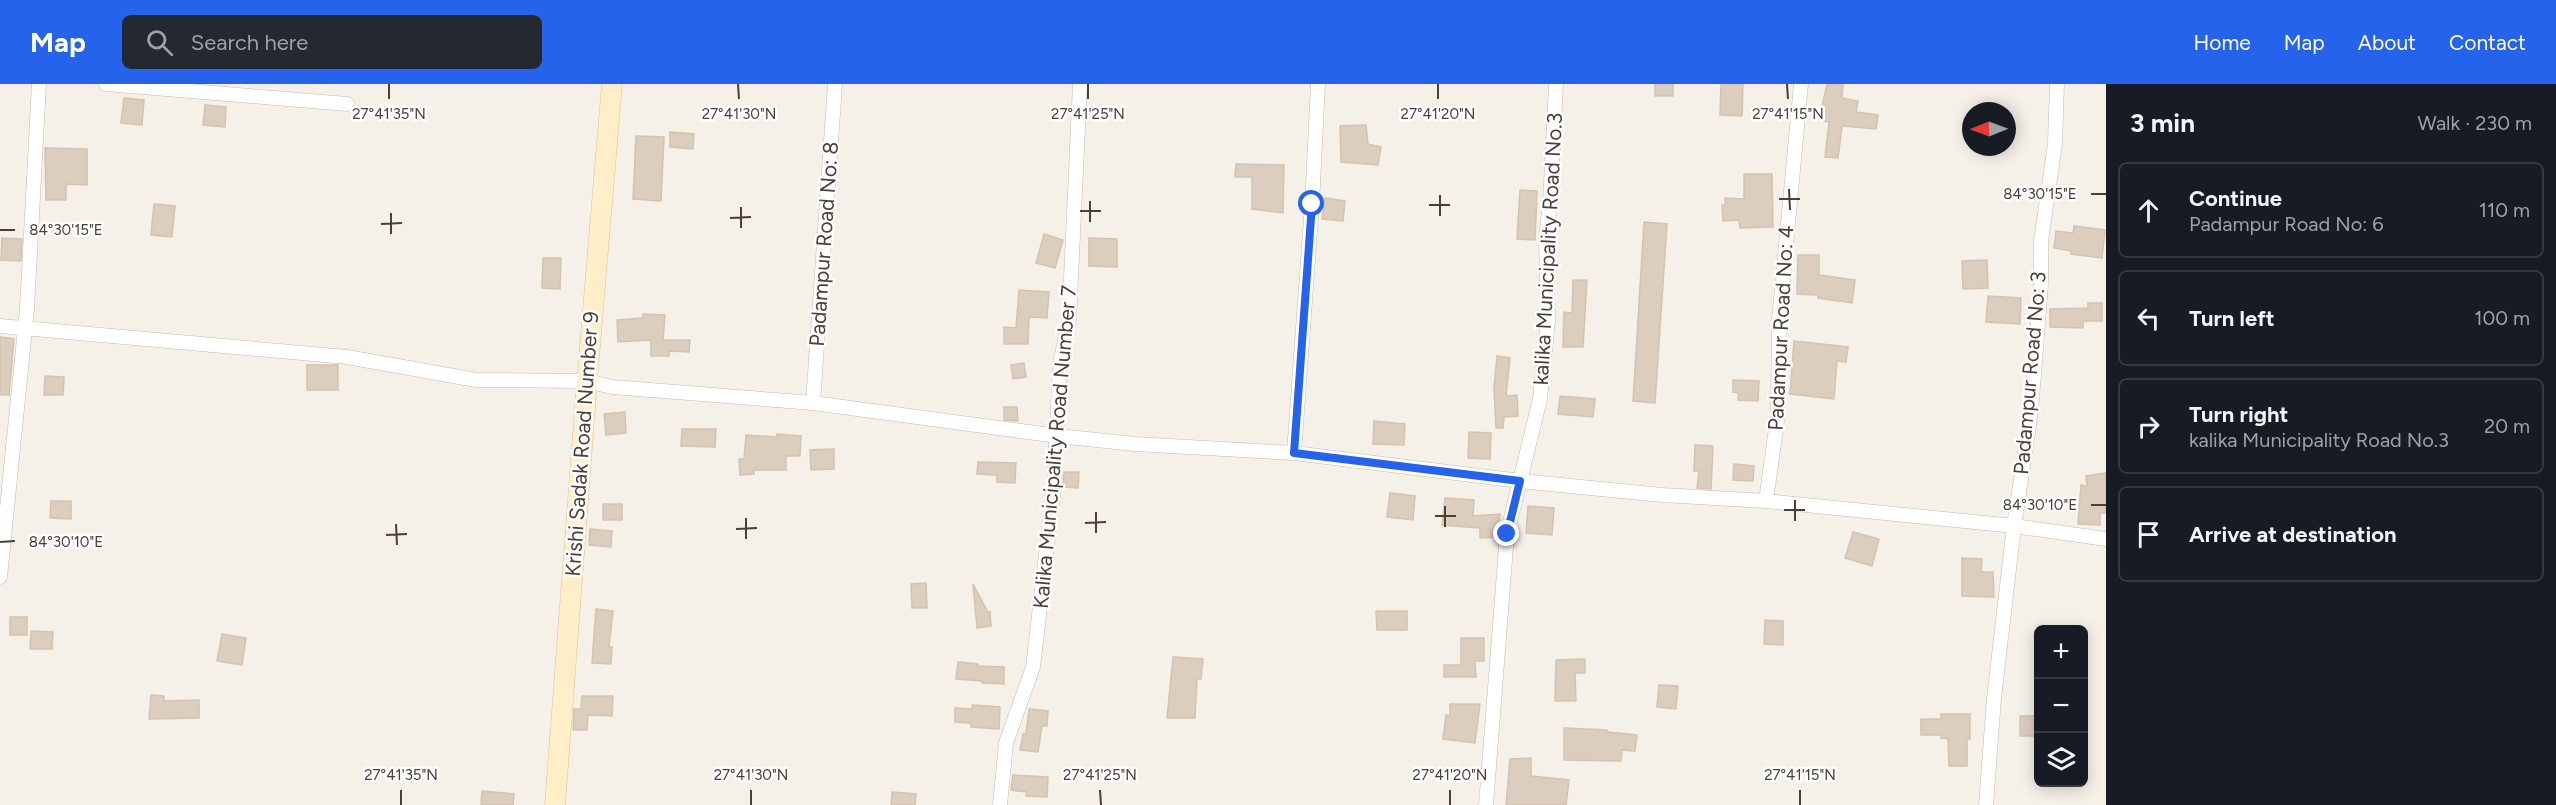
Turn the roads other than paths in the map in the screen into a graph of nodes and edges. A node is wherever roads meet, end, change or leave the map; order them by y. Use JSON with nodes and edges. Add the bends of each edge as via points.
{"nodes":[{"id":1,"x":39,"y":84,"type":"edge"},
{"id":2,"x":106,"y":84,"type":"edge"},
{"id":3,"x":264,"y":84,"type":"edge"},
{"id":4,"x":612,"y":84,"type":"edge"},
{"id":5,"x":836,"y":84,"type":"edge"},
{"id":6,"x":1080,"y":84,"type":"edge"},
{"id":7,"x":1318,"y":84,"type":"edge"},
{"id":8,"x":1556,"y":84,"type":"edge"},
{"id":9,"x":1801,"y":84,"type":"edge"},
{"id":10,"x":2057,"y":84,"type":"edge"},
{"id":11,"x":263,"y":99,"type":"junction"},
{"id":12,"x":347,"y":105,"type":"dead end"},
{"id":13,"x":0,"y":326,"type":"edge"},
{"id":14,"x":26,"y":329,"type":"junction"},
{"id":15,"x":587,"y":381,"type":"junction"},
{"id":16,"x":813,"y":403,"type":"junction"},
{"id":17,"x":1058,"y":436,"type":"junction"},
{"id":18,"x":1294,"y":453,"type":"junction"},
{"id":19,"x":1520,"y":481,"type":"junction"},
{"id":20,"x":1766,"y":501,"type":"junction"},
{"id":21,"x":2014,"y":526,"type":"junction"},
{"id":22,"x":2106,"y":538,"type":"edge"},
{"id":23,"x":0,"y":577,"type":"edge"},
{"id":24,"x":555,"y":805,"type":"edge"},
{"id":25,"x":1000,"y":805,"type":"edge"},
{"id":26,"x":1486,"y":805,"type":"edge"},
{"id":27,"x":1986,"y":805,"type":"edge"}],
"edges":[{"from":1,"to":14,"type":"street"},
{"from":2,"to":11,"type":"street"},
{"from":3,"to":11,"type":"street"},
{"from":4,"to":15,"type":"street","name":"Krishi Sadak Road Number 9"},
{"from":5,"to":16,"type":"street","name":"Padampur Road No: 8"},
{"from":6,"to":17,"type":"street","name":"Kalika Municipality Road Number 7","via":[[1069,321],[1060,364]]},
{"from":7,"to":18,"type":"street"},
{"from":8,"to":19,"type":"street","name":"kalika Municipality Road No.3","via":[[1546,239],[1548,321],[1540,399]]},
{"from":9,"to":20,"type":"street","name":"Padampur Road No: 4","via":[[1779,320],[1778,414]]},
{"from":10,"to":21,"type":"street","name":"Padampur Road No: 3","via":[[2055,144],[2041,242],[2031,412]]},
{"from":11,"to":12,"type":"street"},
{"from":13,"to":14,"type":"street"},
{"from":14,"to":15,"type":"street","via":[[347,357],[476,380]]},
{"from":14,"to":23,"type":"street"},
{"from":15,"to":16,"type":"street","via":[[612,387]]},
{"from":15,"to":24,"type":"street","name":"Krishi Sadak Road Number 9"},
{"from":16,"to":17,"type":"street"},
{"from":17,"to":18,"type":"street"},
{"from":17,"to":25,"type":"street","name":"Kalika Municipality Road Number 7","via":[[1034,667],[1006,743]]},
{"from":18,"to":19,"type":"street"},
{"from":19,"to":20,"type":"street"},
{"from":19,"to":26,"type":"street","name":"kalika Municipality Road No.3","via":[[1507,534]]},
{"from":20,"to":21,"type":"street"},
{"from":21,"to":22,"type":"street"},
{"from":21,"to":27,"type":"street","name":"Padampur Road No: 3"}]}
